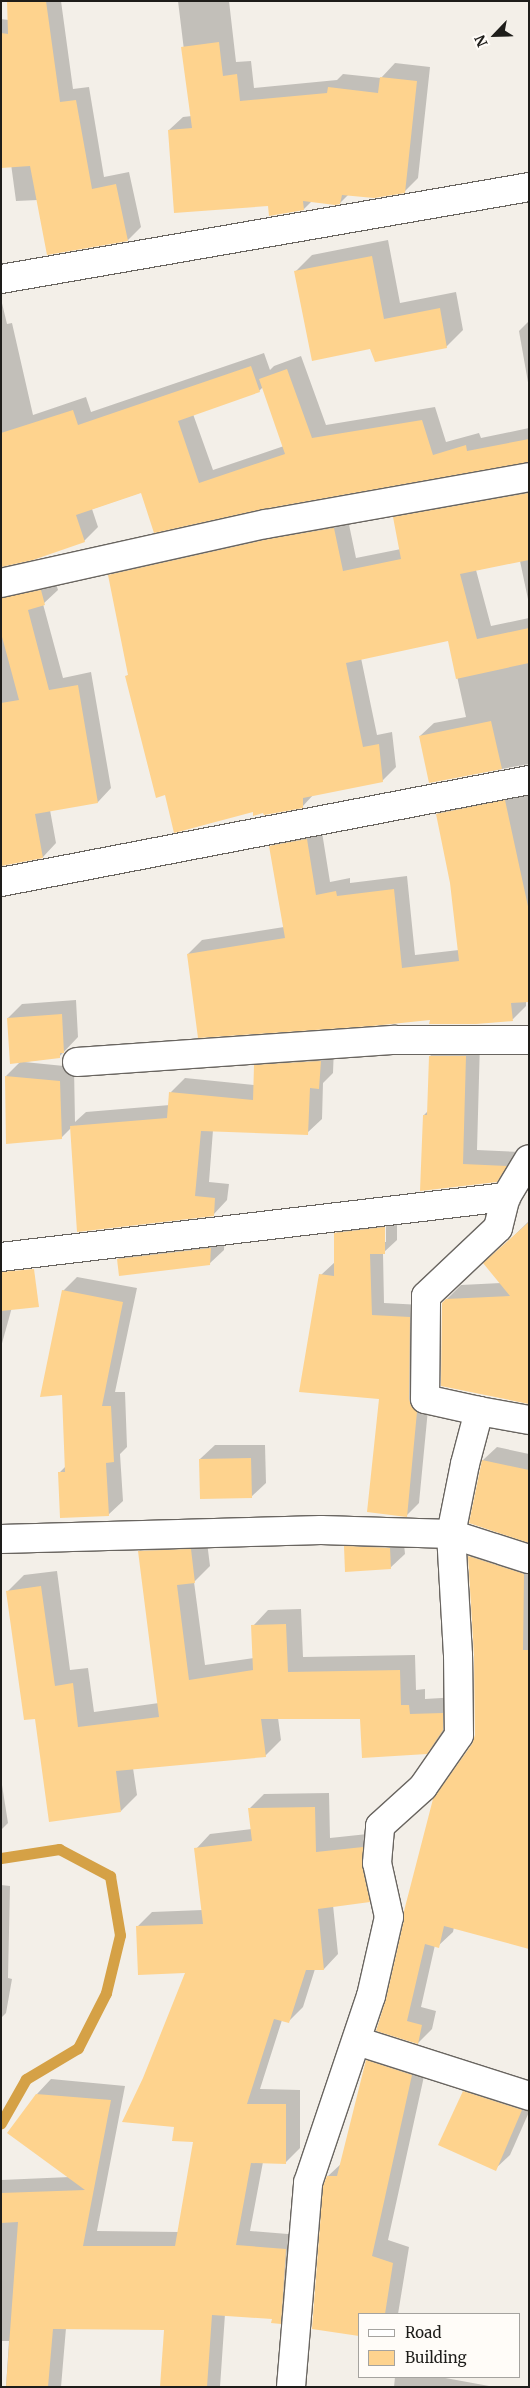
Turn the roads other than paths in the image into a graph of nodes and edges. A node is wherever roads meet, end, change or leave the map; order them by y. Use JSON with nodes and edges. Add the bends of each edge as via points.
{"nodes":[{"id":1,"x":529,"y":187,"type":"edge"},
{"id":2,"x":1,"y":278,"type":"edge"},
{"id":3,"x":529,"y":477,"type":"edge"},
{"id":4,"x":1,"y":583,"type":"edge"},
{"id":5,"x":529,"y":780,"type":"edge"},
{"id":6,"x":9,"y":881,"type":"edge"},
{"id":7,"x":529,"y":1040,"type":"edge"},
{"id":8,"x":78,"y":1062,"type":"dead end"},
{"id":9,"x":529,"y":1159,"type":"edge"},
{"id":10,"x":506,"y":1197,"type":"junction"},
{"id":11,"x":5,"y":1256,"type":"edge"},
{"id":12,"x":479,"y":1411,"type":"junction"},
{"id":13,"x":529,"y":1420,"type":"edge"},
{"id":14,"x":451,"y":1534,"type":"junction"},
{"id":15,"x":1,"y":1539,"type":"edge"},
{"id":16,"x":529,"y":1559,"type":"edge"},
{"id":17,"x":357,"y":2040,"type":"junction"},
{"id":18,"x":529,"y":2096,"type":"edge"},
{"id":19,"x":290,"y":2387,"type":"edge"}],
"edges":[{"from":1,"to":2,"type":"street"},
{"from":3,"to":4,"type":"street","via":[[266,524]]},
{"from":5,"to":6,"type":"street"},
{"from":7,"to":8,"type":"street","via":[[395,1040]]},
{"from":9,"to":10,"type":"street"},
{"from":10,"to":11,"type":"street"},
{"from":10,"to":12,"type":"street","via":[[498,1228],[426,1296],[425,1399]]},
{"from":12,"to":13,"type":"street"},
{"from":12,"to":14,"type":"street"},
{"from":14,"to":15,"type":"street","via":[[321,1530]]},
{"from":14,"to":16,"type":"street"},
{"from":14,"to":17,"type":"street","via":[[459,1735],[423,1786],[380,1826],[377,1863],[389,1917]]},
{"from":17,"to":18,"type":"street"},
{"from":17,"to":19,"type":"street","via":[[308,2183]]}]}
